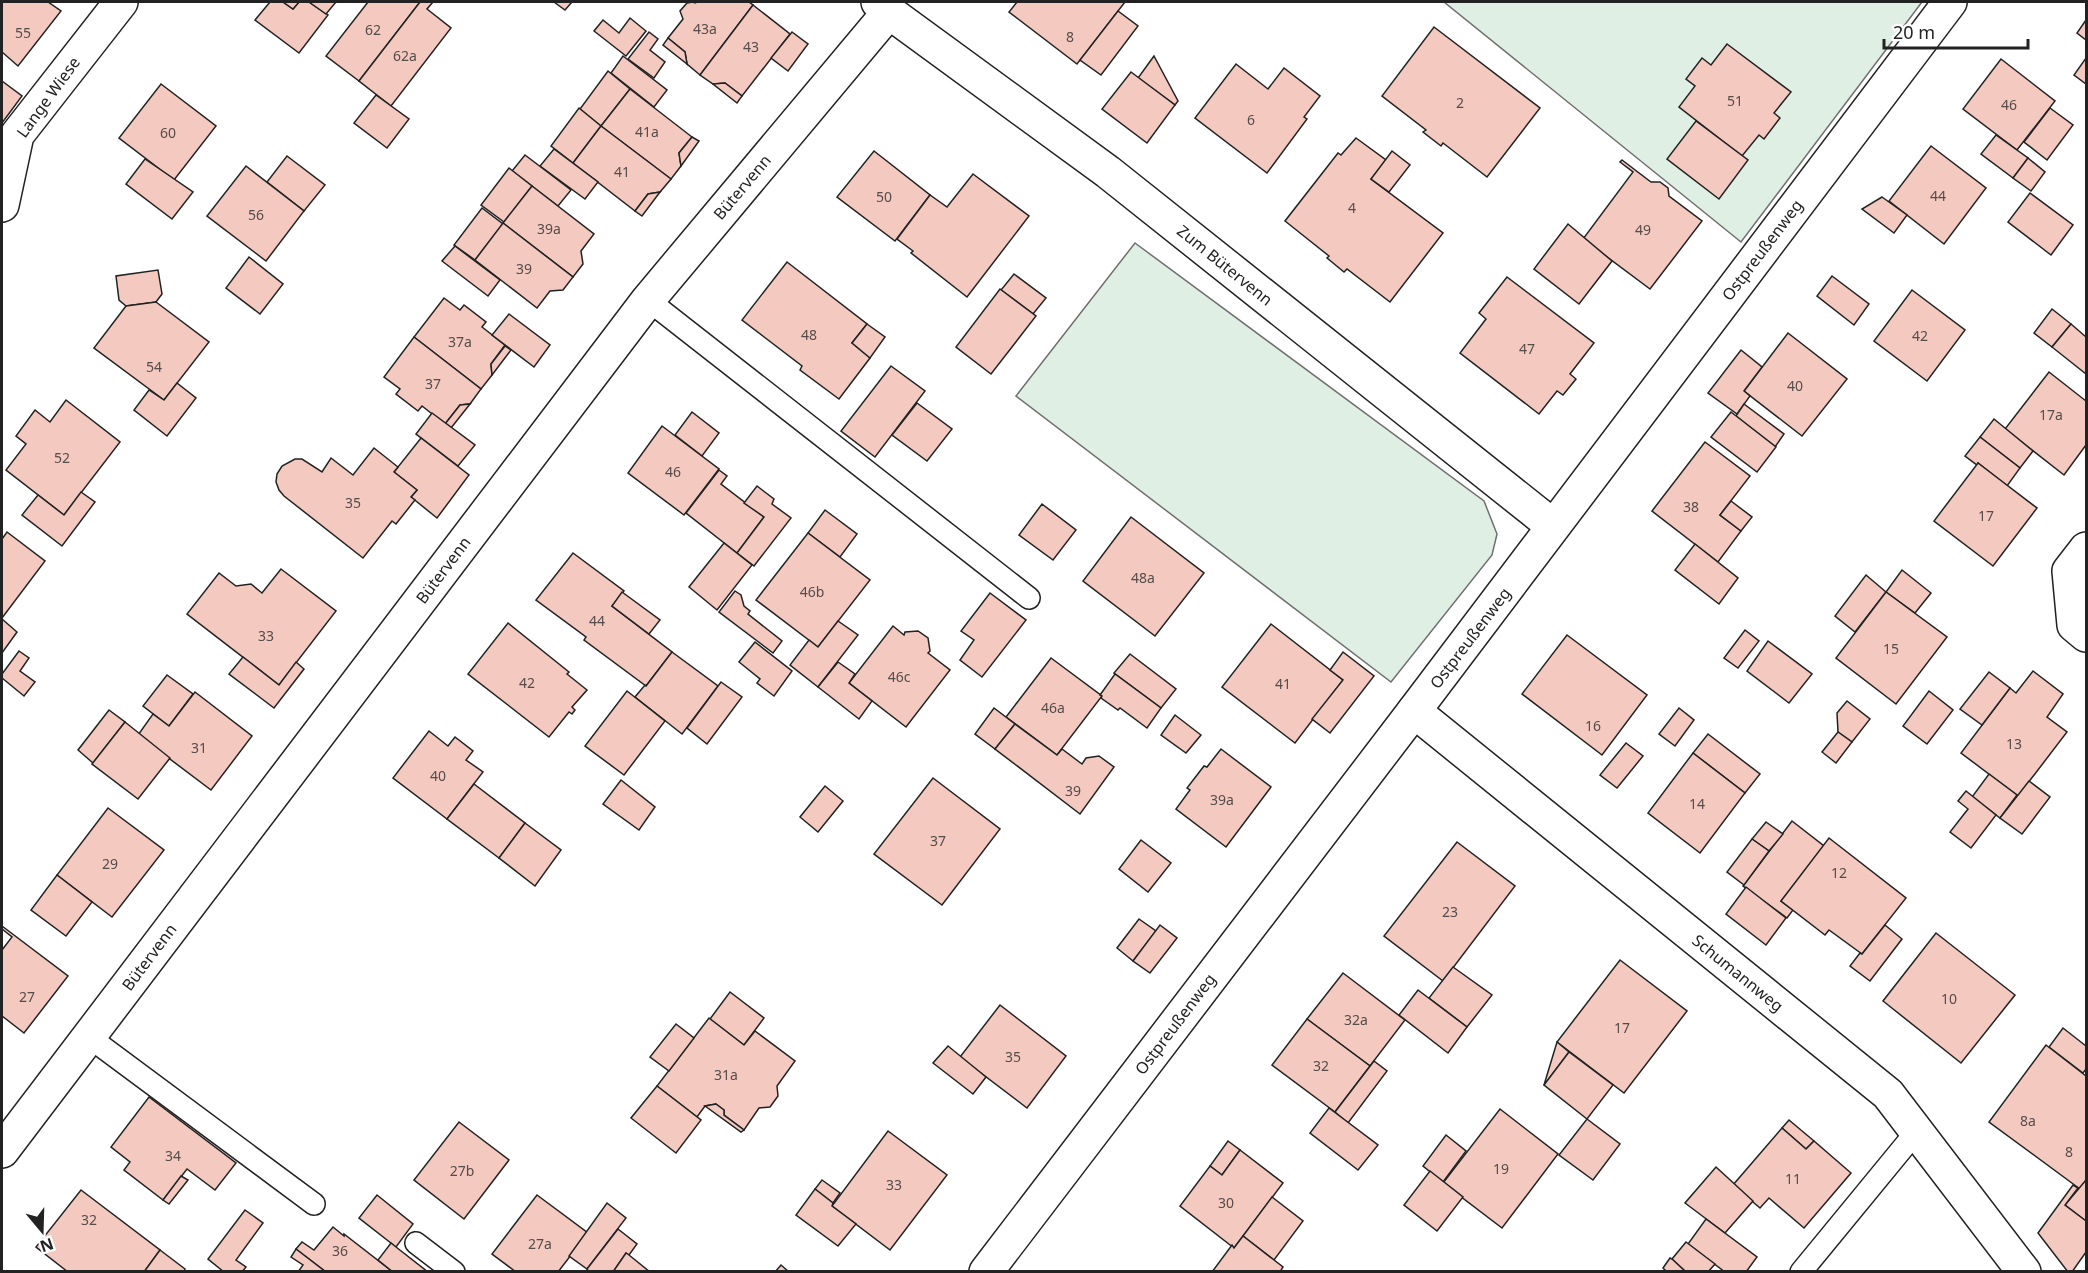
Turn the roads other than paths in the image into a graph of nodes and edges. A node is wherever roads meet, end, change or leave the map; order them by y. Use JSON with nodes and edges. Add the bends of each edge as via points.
{"nodes":[{"id":1,"x":121,"y":2,"type":"edge"},
{"id":2,"x":1950,"y":2,"type":"edge"},
{"id":3,"x":884,"y":7,"type":"edge"},
{"id":4,"x":2,"y":205,"type":"edge"},
{"id":5,"x":648,"y":300,"type":"junction"},
{"id":6,"x":1553,"y":526,"type":"junction"},
{"id":7,"x":2086,"y":549,"type":"edge"},
{"id":8,"x":1029,"y":598,"type":"dead end"},
{"id":9,"x":2086,"y":635,"type":"edge"},
{"id":10,"x":1414,"y":711,"type":"junction"},
{"id":11,"x":89,"y":1037,"type":"junction"},
{"id":12,"x":1916,"y":1132,"type":"junction"},
{"id":13,"x":2,"y":1151,"type":"edge"},
{"id":14,"x":314,"y":1204,"type":"dead end"},
{"id":15,"x":416,"y":1243,"type":"dead end"},
{"id":16,"x":454,"y":1272,"type":"edge"},
{"id":17,"x":986,"y":1272,"type":"edge"},
{"id":18,"x":1801,"y":1272,"type":"edge"},
{"id":19,"x":2024,"y":1272,"type":"edge"}],
"edges":[{"from":1,"to":4,"type":"street","name":"Lange Wiese","via":[[17,135]]},
{"from":2,"to":6,"type":"street","name":"Ostpreußenweg"},
{"from":3,"to":5,"type":"street","name":"Bütervenn"},
{"from":3,"to":6,"type":"street","name":"Zum Bütervenn","via":[[1108,172]]},
{"from":5,"to":8,"type":"lane"},
{"from":5,"to":11,"type":"street","name":"Bütervenn"},
{"from":6,"to":10,"type":"street","name":"Ostpreußenweg"},
{"from":7,"to":9,"type":"street","via":[[2069,571],[2074,625]]},
{"from":10,"to":12,"type":"street","name":"Schumannweg","via":[[1888,1094]]},
{"from":10,"to":17,"type":"street","name":"Ostpreußenweg"},
{"from":11,"to":13,"type":"street","name":"Bütervenn"},
{"from":11,"to":14,"type":"lane"},
{"from":12,"to":18,"type":"lane"},
{"from":12,"to":19,"type":"street","name":"Schumannweg"},
{"from":15,"to":16,"type":"lane"}]}
